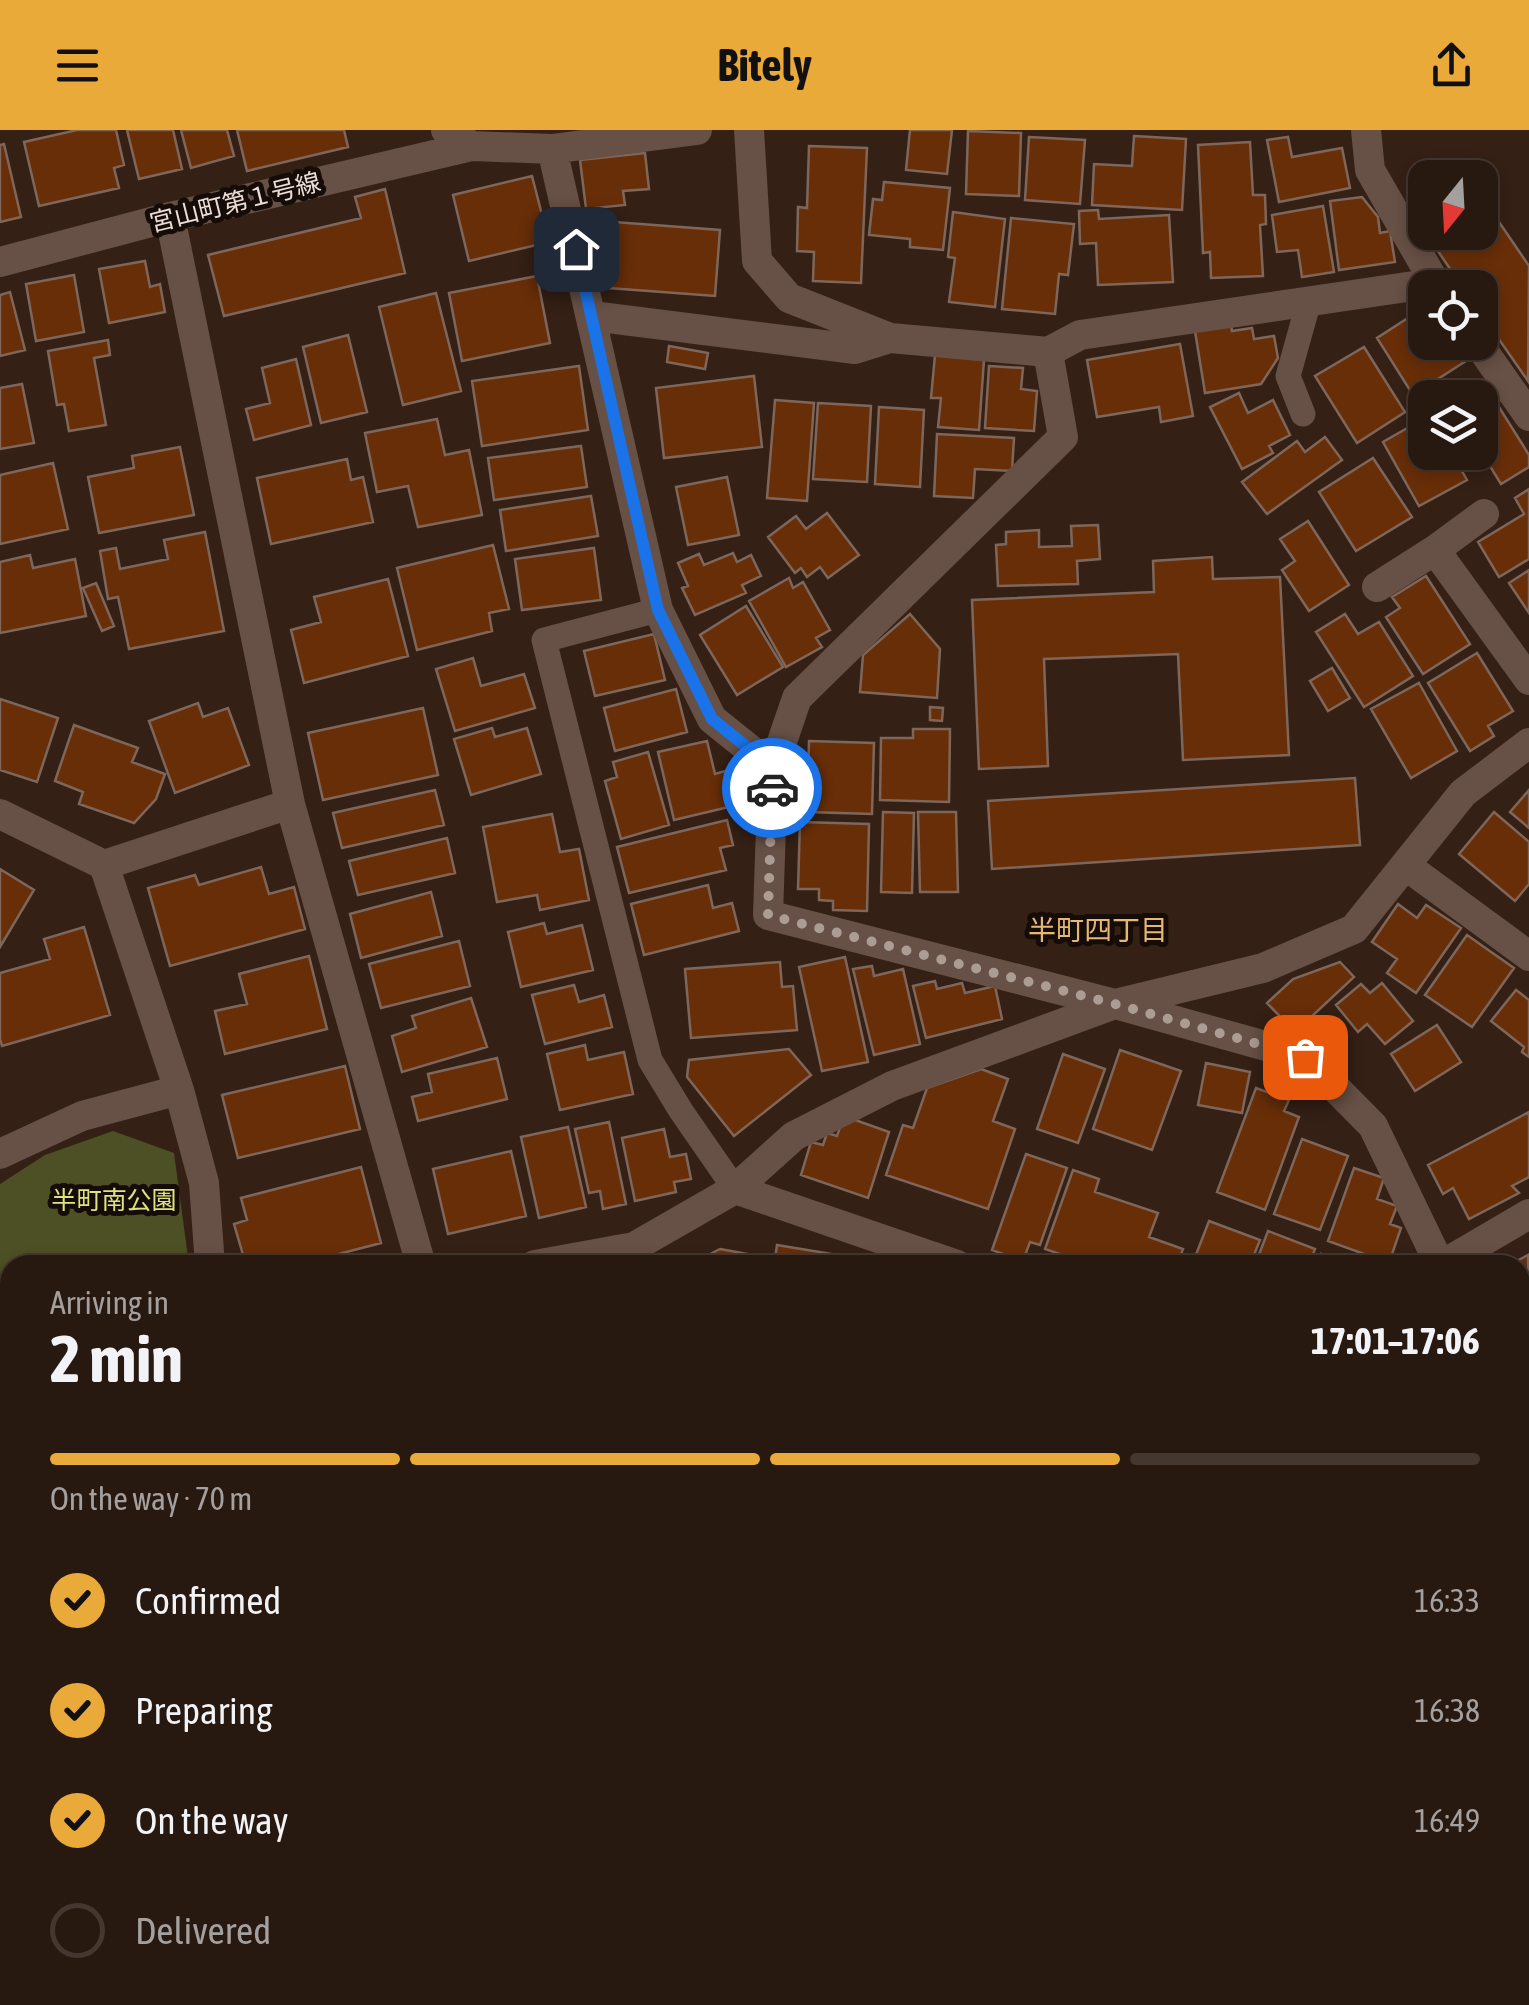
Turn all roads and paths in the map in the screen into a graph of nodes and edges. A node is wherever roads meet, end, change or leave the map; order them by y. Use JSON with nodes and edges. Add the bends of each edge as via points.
{"nodes":[{"id":1,"x":697,"y":130,"type":"edge"},
{"id":2,"x":749,"y":130,"type":"edge"},
{"id":3,"x":1366,"y":130,"type":"edge"},
{"id":4,"x":459,"y":138,"type":"edge"},
{"id":5,"x":552,"y":149,"type":"junction"},
{"id":6,"x":170,"y":217,"type":"junction"},
{"id":7,"x":0,"y":262,"type":"edge"},
{"id":8,"x":1427,"y":270,"type":"edge"},
{"id":9,"x":1408,"y":289,"type":"edge"},
{"id":10,"x":1309,"y":302,"type":"junction"},
{"id":11,"x":592,"y":316,"type":"junction"},
{"id":12,"x":890,"y":338,"type":"junction"},
{"id":13,"x":1048,"y":352,"type":"junction"},
{"id":14,"x":1490,"y":360,"type":"edge"},
{"id":15,"x":1304,"y":414,"type":"dead end"},
{"id":16,"x":1529,"y":416,"type":"edge"},
{"id":17,"x":1484,"y":514,"type":"dead end"},
{"id":18,"x":1435,"y":550,"type":"junction"},
{"id":19,"x":1377,"y":588,"type":"dead end"},
{"id":20,"x":658,"y":610,"type":"junction"},
{"id":21,"x":1529,"y":680,"type":"edge"},
{"id":22,"x":1529,"y":743,"type":"edge"},
{"id":23,"x":773,"y":768,"type":"junction"},
{"id":24,"x":290,"y":804,"type":"junction"},
{"id":25,"x":0,"y":814,"type":"edge"},
{"id":26,"x":104,"y":864,"type":"junction"},
{"id":27,"x":1405,"y":865,"type":"junction"},
{"id":28,"x":1529,"y":956,"type":"edge"},
{"id":29,"x":1115,"y":1004,"type":"junction"},
{"id":30,"x":179,"y":1090,"type":"junction"},
{"id":31,"x":0,"y":1154,"type":"edge"},
{"id":32,"x":735,"y":1189,"type":"junction"},
{"id":33,"x":1529,"y":1214,"type":"edge"},
{"id":34,"x":209,"y":1255,"type":"edge"},
{"id":35,"x":418,"y":1255,"type":"edge"},
{"id":36,"x":593,"y":1255,"type":"edge"},
{"id":37,"x":928,"y":1255,"type":"edge"},
{"id":38,"x":1436,"y":1255,"type":"edge"},
{"id":39,"x":1458,"y":1255,"type":"edge"}],
"edges":[{"from":1,"to":5,"type":"street","name":"宮山町第１号線"},
{"from":2,"to":12,"type":"street","via":[[757,261],[789,298]]},
{"from":3,"to":8,"type":"street","via":[[1370,170]]},
{"from":4,"to":5,"type":"street","name":"宮山町第１号線"},
{"from":4,"to":6,"type":"street","name":"宮山町第１号線"},
{"from":5,"to":11,"type":"street"},
{"from":6,"to":7,"type":"street","name":"宮山町第１号線"},
{"from":6,"to":24,"type":"street"},
{"from":9,"to":10,"type":"street"},
{"from":10,"to":13,"type":"street","via":[[1080,335]]},
{"from":10,"to":15,"type":"lane","via":[[1288,376]]},
{"from":11,"to":12,"type":"street","via":[[855,348]]},
{"from":11,"to":20,"type":"street"},
{"from":12,"to":13,"type":"street"},
{"from":13,"to":23,"type":"street","via":[[1063,437],[798,698]]},
{"from":14,"to":16,"type":"street"},
{"from":17,"to":18,"type":"street"},
{"from":18,"to":19,"type":"street"},
{"from":18,"to":21,"type":"street"},
{"from":20,"to":23,"type":"street","via":[[712,719]]},
{"from":20,"to":32,"type":"lane","via":[[544,640],[650,1060]]},
{"from":22,"to":27,"type":"street","via":[[1462,793]]},
{"from":23,"to":29,"type":"street","via":[[768,915]]},
{"from":24,"to":26,"type":"street"},
{"from":24,"to":35,"type":"street"},
{"from":25,"to":26,"type":"street"},
{"from":26,"to":30,"type":"street"},
{"from":27,"to":28,"type":"street"},
{"from":27,"to":29,"type":"street","via":[[1354,929],[1263,968]]},
{"from":29,"to":32,"type":"street","via":[[892,1086],[794,1136]]},
{"from":29,"to":38,"type":"street","via":[[1305,1057],[1373,1126]]},
{"from":30,"to":31,"type":"street","via":[[82,1116]]},
{"from":30,"to":34,"type":"street","via":[[204,1184]]},
{"from":32,"to":36,"type":"street","via":[[634,1248]]},
{"from":32,"to":37,"type":"street"},
{"from":33,"to":39,"type":"street"}]}
